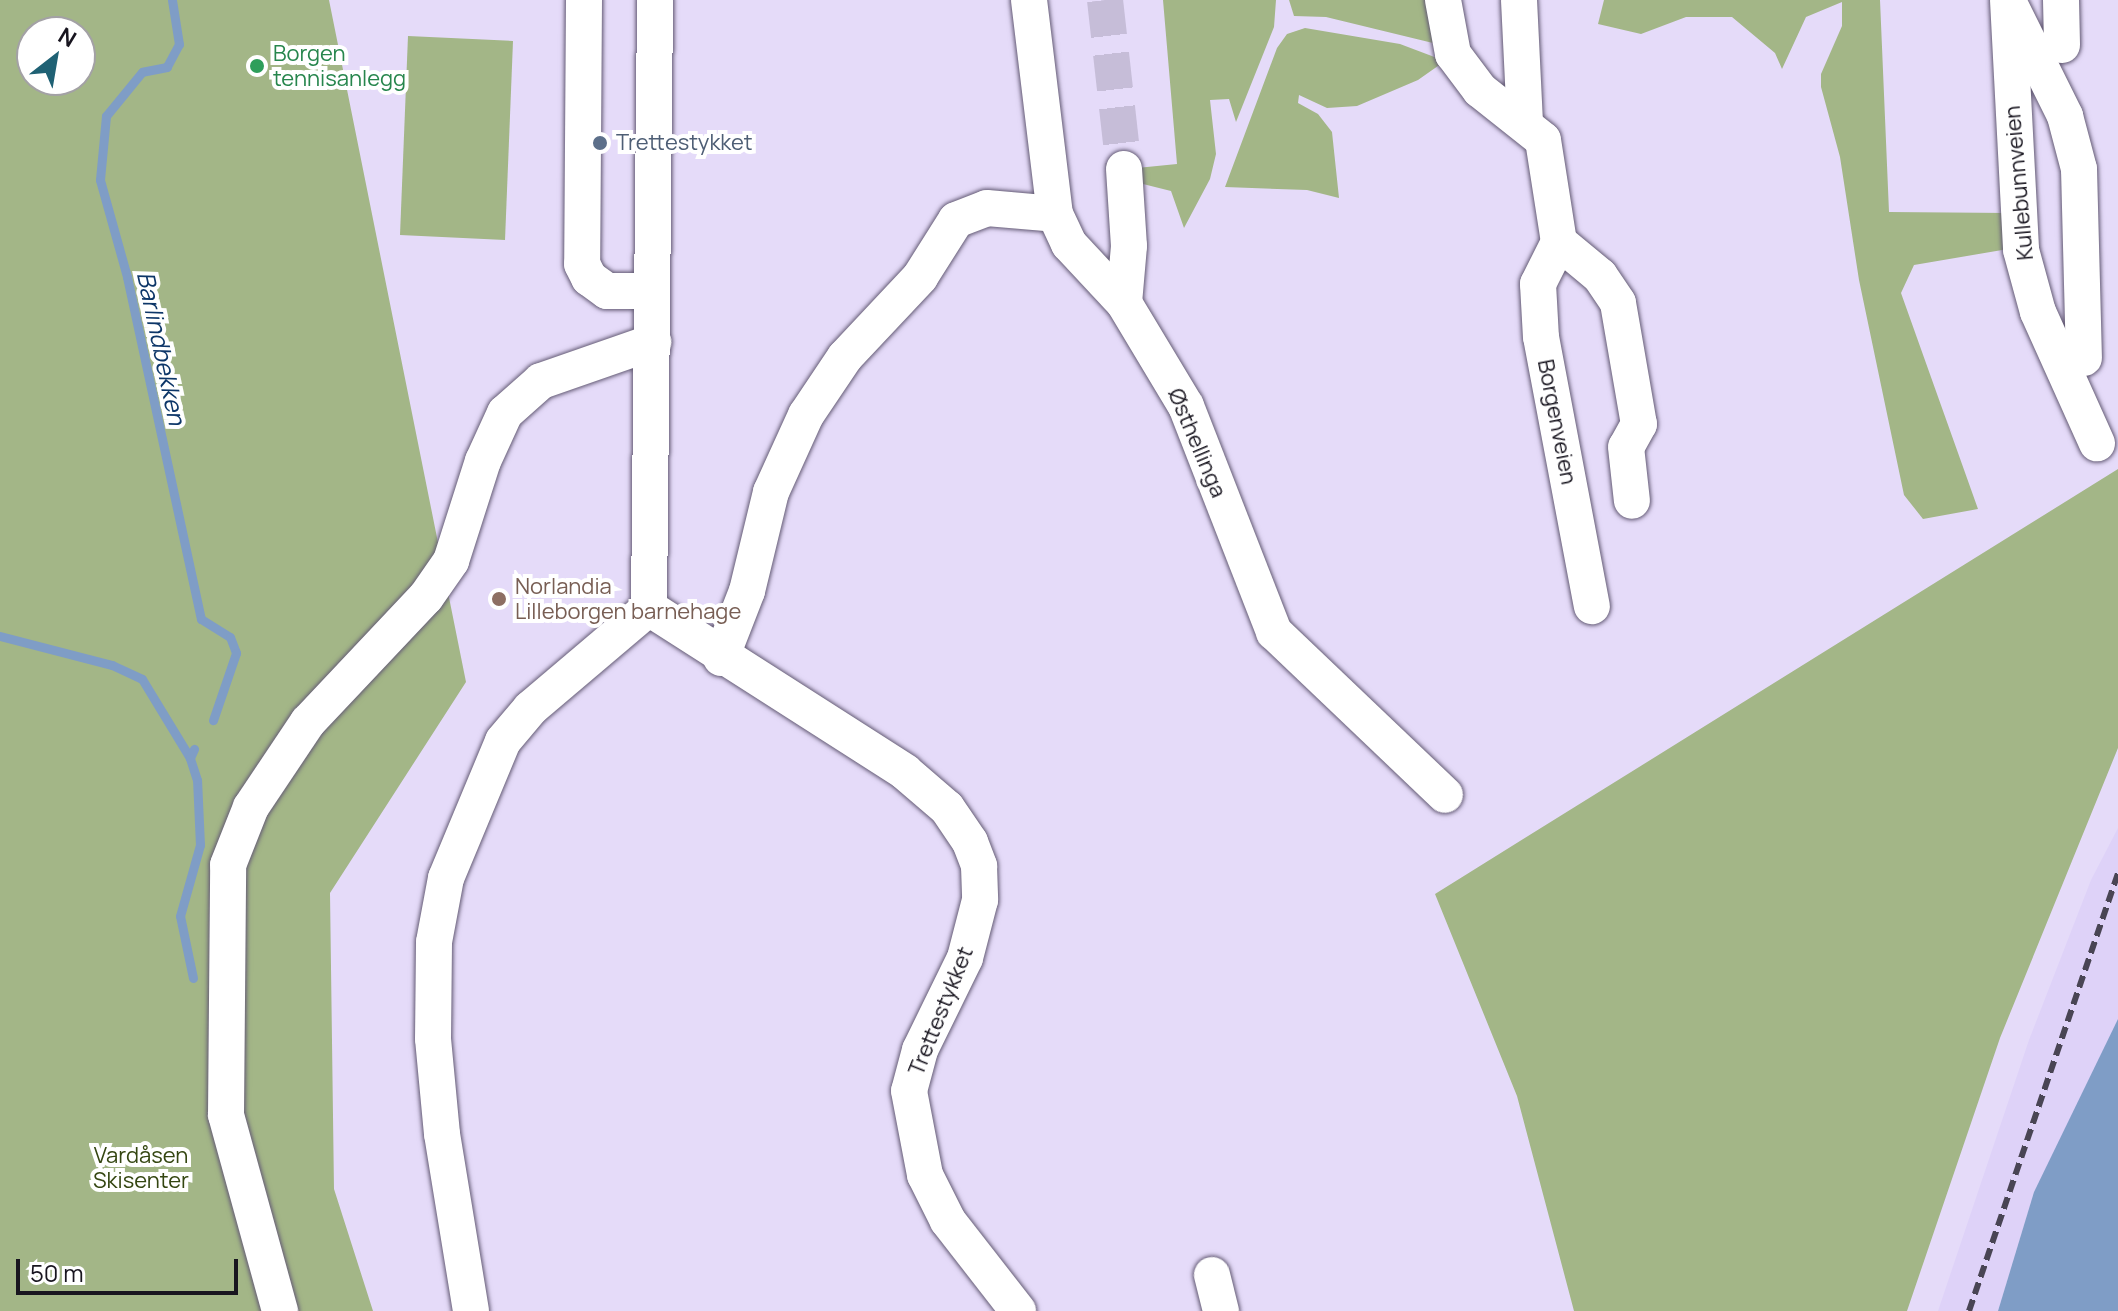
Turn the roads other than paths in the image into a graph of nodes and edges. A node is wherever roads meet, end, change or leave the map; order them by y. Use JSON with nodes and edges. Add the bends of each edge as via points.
{"nodes":[{"id":1,"x":584,"y":0,"type":"edge"},
{"id":2,"x":655,"y":0,"type":"edge"},
{"id":3,"x":1029,"y":0,"type":"edge"},
{"id":4,"x":1443,"y":0,"type":"edge"},
{"id":5,"x":1519,"y":0,"type":"edge"},
{"id":6,"x":2061,"y":0,"type":"edge"},
{"id":7,"x":2008,"y":2,"type":"edge"},
{"id":8,"x":2062,"y":45,"type":"dead end"},
{"id":9,"x":1525,"y":122,"type":"junction"},
{"id":10,"x":1124,"y":169,"type":"tunnel mouth"},
{"id":11,"x":1055,"y":214,"type":"junction"},
{"id":12,"x":1559,"y":242,"type":"junction"},
{"id":13,"x":2080,"y":248,"type":"junction"},
{"id":14,"x":2021,"y":250,"type":"junction"},
{"id":15,"x":652,"y":291,"type":"junction"},
{"id":16,"x":1124,"y":303,"type":"junction"},
{"id":17,"x":653,"y":342,"type":"junction"},
{"id":18,"x":2084,"y":358,"type":"dead end"},
{"id":19,"x":2097,"y":443,"type":"dead end"},
{"id":20,"x":1632,"y":501,"type":"dead end"},
{"id":21,"x":1592,"y":606,"type":"dead end"},
{"id":22,"x":649,"y":608,"type":"junction"},
{"id":23,"x":721,"y":658,"type":"junction"},
{"id":24,"x":1445,"y":795,"type":"dead end"},
{"id":25,"x":1212,"y":1275,"type":"dead end"},
{"id":26,"x":280,"y":1311,"type":"edge"},
{"id":27,"x":471,"y":1311,"type":"edge"},
{"id":28,"x":1018,"y":1311,"type":"edge"},
{"id":29,"x":1221,"y":1311,"type":"edge"}],
"edges":[{"from":1,"to":15,"type":"street","via":[[582,264],[589,278],[607,291]]},
{"from":2,"to":15,"type":"street"},
{"from":3,"to":11,"type":"street","name":"Østhellinga"},
{"from":4,"to":9,"type":"street","via":[[1453,54],[1480,90]]},
{"from":5,"to":9,"type":"street"},
{"from":6,"to":8,"type":"street"},
{"from":7,"to":13,"type":"street","name":"Kullebunnveien","via":[[2065,116],[2079,169]]},
{"from":7,"to":14,"type":"street","name":"Kullebunnveien"},
{"from":9,"to":12,"type":"street","via":[[1543,140]]},
{"from":10,"to":16,"type":"street","via":[[1129,246]]},
{"from":11,"to":16,"type":"street","name":"Østhellinga","via":[[1069,244]]},
{"from":11,"to":23,"type":"street","via":[[987,208],[956,220],[920,277],[845,357],[806,415],[771,492],[747,591]]},
{"from":12,"to":20,"type":"street","via":[[1600,276],[1618,303],[1639,424],[1626,447]]},
{"from":12,"to":21,"type":"street","name":"Borgenveien","via":[[1538,284],[1541,337]]},
{"from":13,"to":14,"type":"street","via":[[2060,263],[2043,263]]},
{"from":13,"to":18,"type":"street","name":"Kullebunnveien"},
{"from":14,"to":19,"type":"street","name":"Kullebunnveien","via":[[2038,312]]},
{"from":15,"to":17,"type":"street"},
{"from":16,"to":24,"type":"street","name":"Østhellinga","via":[[1186,406],[1274,632]]},
{"from":17,"to":22,"type":"street","via":[[647,460]]},
{"from":17,"to":26,"type":"street","via":[[541,381],[505,413],[483,461],[451,561],[426,597],[308,722],[251,807],[228,865],[226,1115]]},
{"from":22,"to":23,"type":"street","name":"Trettestykket"},
{"from":22,"to":27,"type":"street","via":[[531,708],[503,741],[446,878],[434,942],[433,1039],[458,1255]]},
{"from":23,"to":28,"type":"street","name":"Trettestykket","via":[[905,772],[947,808],[970,842],[979,866],[980,900],[965,958],[920,1050],[909,1091],[925,1175],[948,1221]]},
{"from":25,"to":29,"type":"street"}]}
